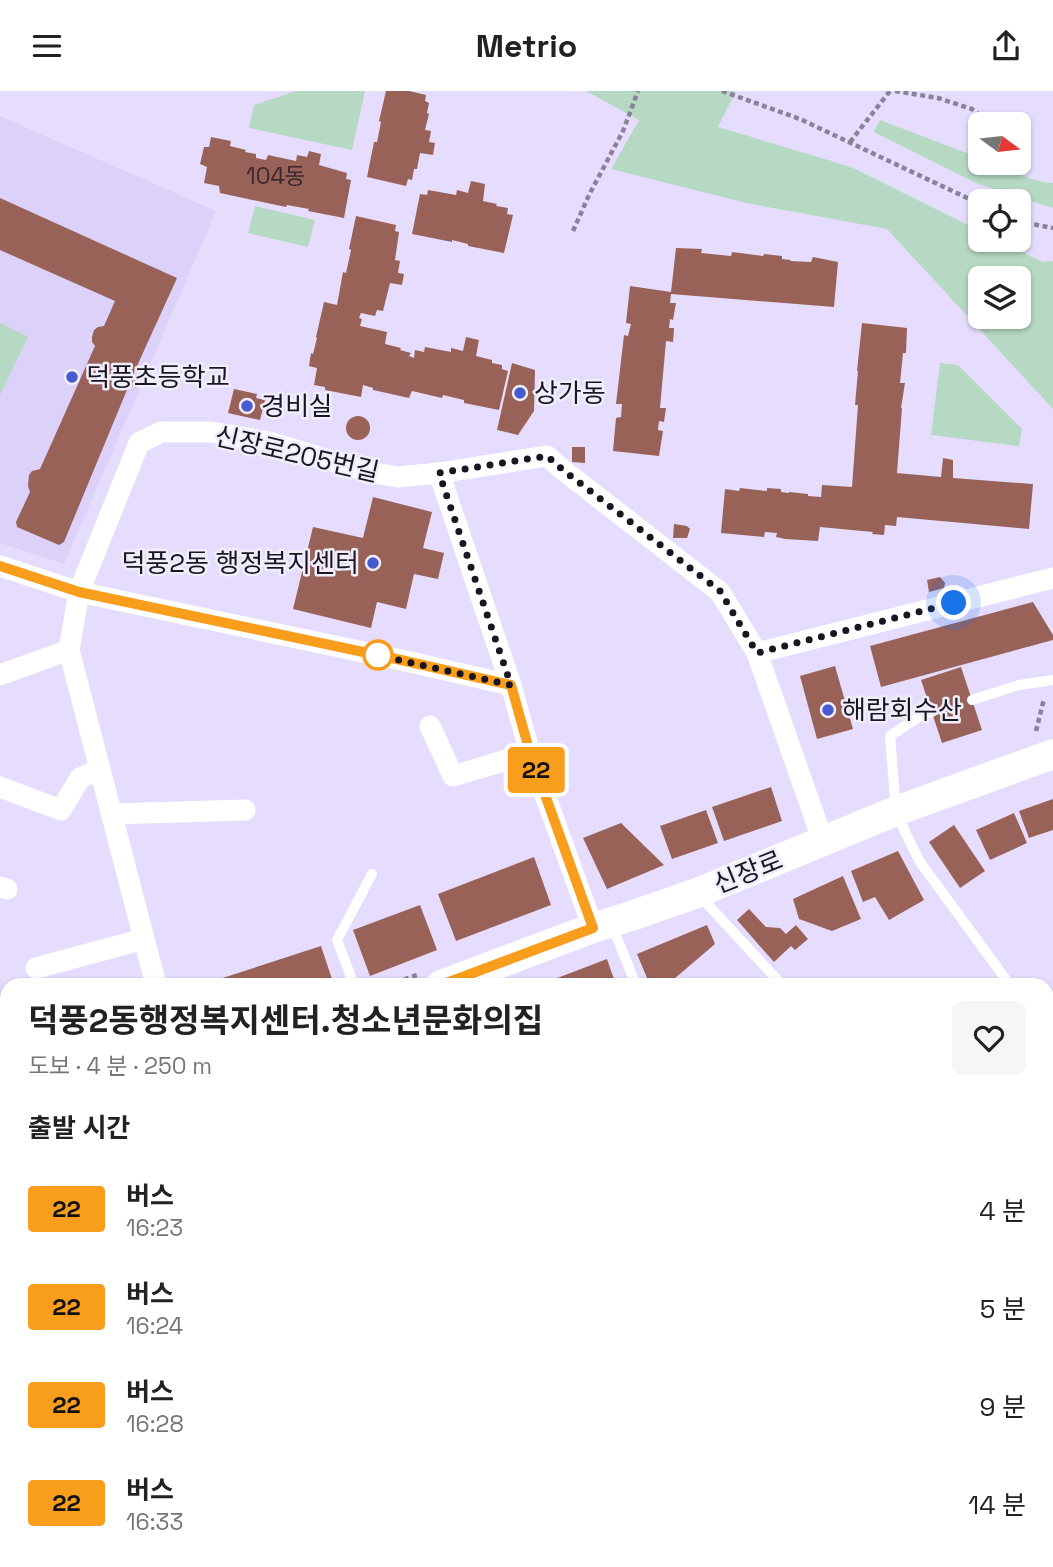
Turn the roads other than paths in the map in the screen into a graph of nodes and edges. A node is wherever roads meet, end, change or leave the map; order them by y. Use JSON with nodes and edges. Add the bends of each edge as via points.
{"nodes":[{"id":1,"x":439,"y":473,"type":"junction"},
{"id":2,"x":0,"y":566,"type":"edge"},
{"id":3,"x":1053,"y":578,"type":"edge"},
{"id":4,"x":79,"y":592,"type":"junction"},
{"id":5,"x":69,"y":650,"type":"junction"},
{"id":6,"x":757,"y":653,"type":"junction"},
{"id":7,"x":0,"y":675,"type":"edge"},
{"id":8,"x":1053,"y":680,"type":"edge"},
{"id":9,"x":511,"y":685,"type":"junction"},
{"id":10,"x":972,"y":700,"type":"dead end"},
{"id":11,"x":932,"y":712,"type":"dead end"},
{"id":12,"x":429,"y":726,"type":"dead end"},
{"id":13,"x":530,"y":753,"type":"junction"},
{"id":14,"x":1053,"y":754,"type":"edge"},
{"id":15,"x":100,"y":769,"type":"junction"},
{"id":16,"x":0,"y":787,"type":"edge"},
{"id":17,"x":245,"y":810,"type":"dead end"},
{"id":18,"x":896,"y":811,"type":"junction"},
{"id":19,"x":111,"y":814,"type":"junction"},
{"id":20,"x":823,"y":841,"type":"junction"},
{"id":21,"x":372,"y":874,"type":"dead end"},
{"id":22,"x":697,"y":893,"type":"junction"},
{"id":23,"x":602,"y":925,"type":"junction"},
{"id":24,"x":144,"y":939,"type":"junction"},
{"id":25,"x":36,"y":968,"type":"dead end"},
{"id":26,"x":154,"y":978,"type":"edge"},
{"id":27,"x":351,"y":978,"type":"edge"},
{"id":28,"x":459,"y":978,"type":"edge"},
{"id":29,"x":632,"y":978,"type":"edge"},
{"id":30,"x":776,"y":978,"type":"edge"},
{"id":31,"x":1005,"y":978,"type":"edge"}],
"edges":[{"from":1,"to":4,"type":"street","name":"신장로205번길","via":[[398,477],[269,442],[211,432],[161,432],[139,443]]},
{"from":1,"to":6,"type":"street","name":"신장로205번길","via":[[547,456],[720,591]]},
{"from":1,"to":9,"type":"street"},
{"from":2,"to":4,"type":"street"},
{"from":3,"to":6,"type":"street"},
{"from":4,"to":5,"type":"street","name":"신장로205번길"},
{"from":4,"to":9,"type":"street"},
{"from":5,"to":7,"type":"street"},
{"from":5,"to":15,"type":"street"},
{"from":6,"to":20,"type":"street","name":"신장로205번길"},
{"from":8,"to":10,"type":"lane"},
{"from":9,"to":13,"type":"street"},
{"from":11,"to":18,"type":"lane","via":[[890,736]]},
{"from":12,"to":13,"type":"street","via":[[453,776]]},
{"from":13,"to":23,"type":"street"},
{"from":14,"to":18,"type":"street","name":"신장로"},
{"from":15,"to":16,"type":"street","via":[[80,778],[61,810]]},
{"from":15,"to":19,"type":"street"},
{"from":17,"to":19,"type":"street"},
{"from":18,"to":20,"type":"street","name":"신장로"},
{"from":18,"to":31,"type":"lane","via":[[920,862]]},
{"from":19,"to":24,"type":"street"},
{"from":20,"to":22,"type":"street","name":"신장로"},
{"from":21,"to":27,"type":"lane","via":[[337,940]]},
{"from":22,"to":23,"type":"street","name":"신장로"},
{"from":22,"to":30,"type":"lane"},
{"from":23,"to":28,"type":"street","name":"신장로"},
{"from":23,"to":29,"type":"lane"},
{"from":24,"to":25,"type":"street"},
{"from":24,"to":26,"type":"street"}]}
